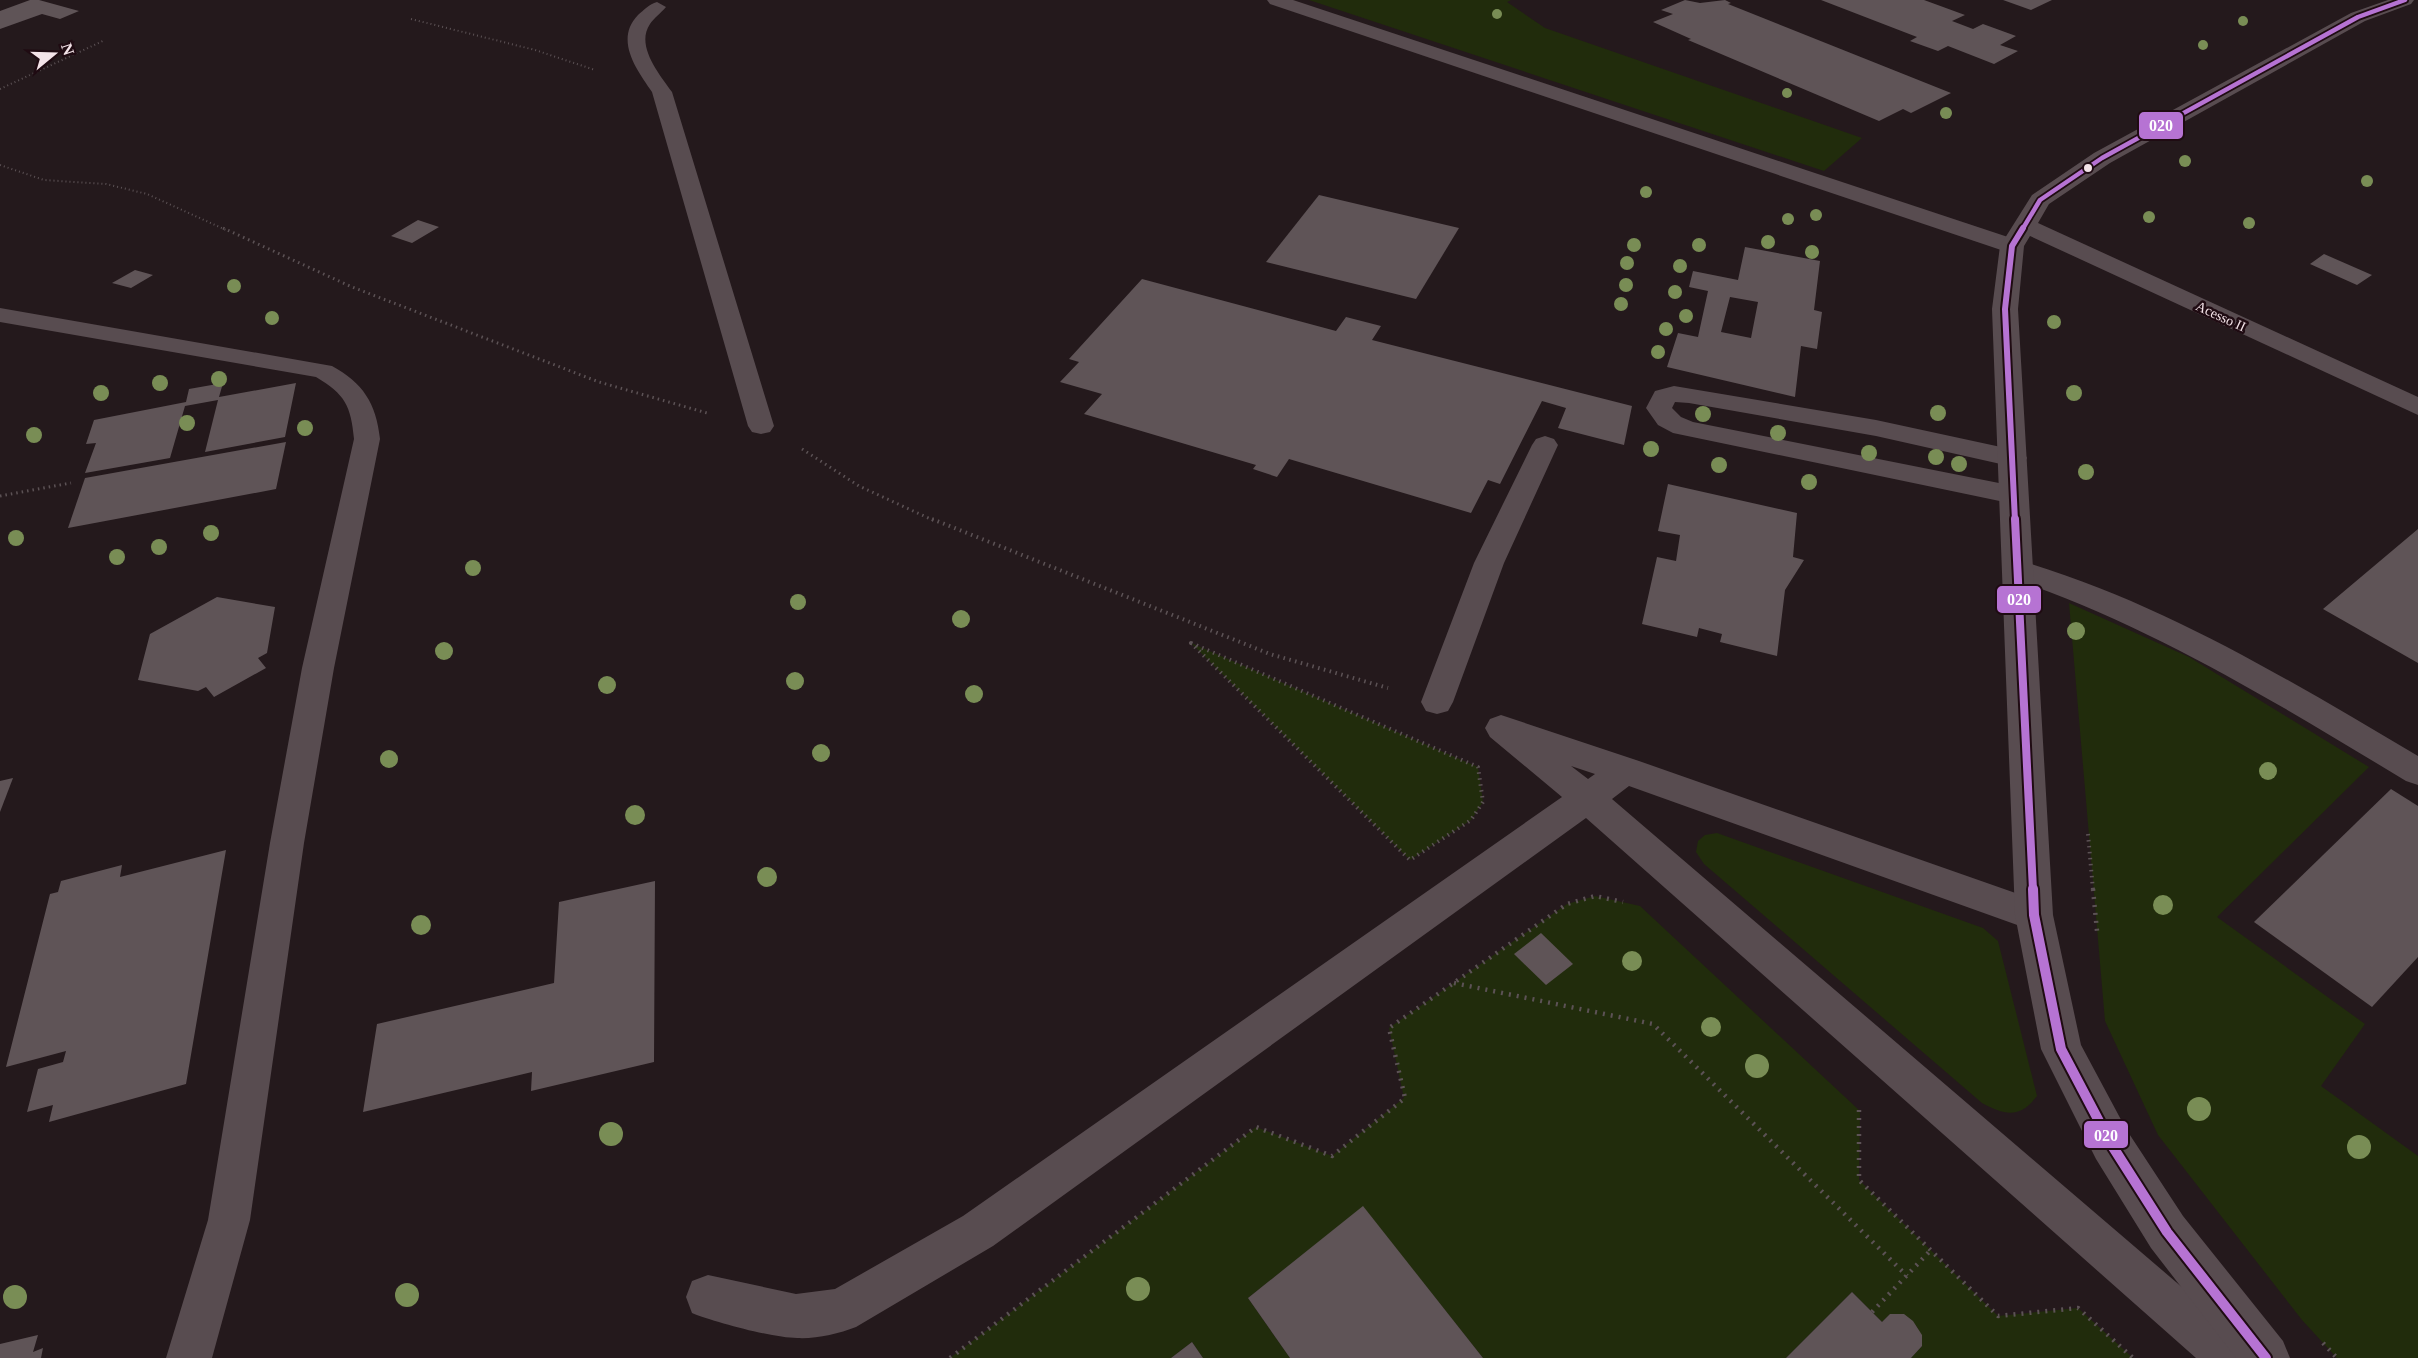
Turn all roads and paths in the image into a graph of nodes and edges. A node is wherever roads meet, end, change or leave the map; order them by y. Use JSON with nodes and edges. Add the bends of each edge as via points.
{"nodes":[{"id":1,"x":1276,"y":0,"type":"edge"},
{"id":2,"x":2405,"y":0,"type":"edge"},
{"id":3,"x":657,"y":8,"type":"dead end"},
{"id":4,"x":411,"y":19,"type":"dead end"},
{"id":5,"x":105,"y":40,"type":"dead end"},
{"id":6,"x":0,"y":89,"type":"edge"},
{"id":7,"x":662,"y":92,"type":"junction"},
{"id":8,"x":0,"y":165,"type":"edge"},
{"id":9,"x":2018,"y":235,"type":"junction"},
{"id":10,"x":0,"y":315,"type":"edge"},
{"id":11,"x":2418,"y":407,"type":"edge"},
{"id":12,"x":761,"y":426,"type":"junction"},
{"id":13,"x":1545,"y":445,"type":"dead end"},
{"id":14,"x":2013,"y":458,"type":"junction"},
{"id":15,"x":71,"y":483,"type":"dead end"},
{"id":16,"x":2014,"y":495,"type":"junction"},
{"id":17,"x":0,"y":496,"type":"edge"},
{"id":18,"x":2018,"y":570,"type":"junction"},
{"id":19,"x":1191,"y":643,"type":"joint"},
{"id":20,"x":1437,"y":702,"type":"joint"},
{"id":21,"x":1627,"y":770,"type":"junction"},
{"id":22,"x":2418,"y":772,"type":"edge"},
{"id":23,"x":1587,"y":798,"type":"junction"},
{"id":24,"x":2087,"y":822,"type":"dead end"},
{"id":25,"x":1628,"y":903,"type":"dead end"},
{"id":26,"x":2034,"y":915,"type":"junction"},
{"id":27,"x":2098,"y":939,"type":"dead end"},
{"id":28,"x":1453,"y":983,"type":"junction"},
{"id":29,"x":1852,"y":1103,"type":"dead end"},
{"id":30,"x":1930,"y":1251,"type":"junction"},
{"id":31,"x":1907,"y":1276,"type":"junction"},
{"id":32,"x":708,"y":1297,"type":"dead end"},
{"id":33,"x":1872,"y":1312,"type":"dead end"},
{"id":34,"x":2316,"y":1335,"type":"dead end"},
{"id":35,"x":189,"y":1358,"type":"edge"},
{"id":36,"x":950,"y":1358,"type":"edge"},
{"id":37,"x":2133,"y":1358,"type":"edge"},
{"id":38,"x":2230,"y":1358,"type":"edge"},
{"id":39,"x":2266,"y":1358,"type":"edge"},
{"id":40,"x":2337,"y":1358,"type":"edge"}],
"edges":[{"from":1,"to":9,"type":"lane"},
{"from":2,"to":9,"type":"street","via":[[2358,17],[2102,158],[2040,200]]},
{"from":3,"to":7,"type":"lane","via":[[640,25],[637,38],[639,57]]},
{"from":4,"to":7,"type":"path","via":[[535,50]]},
{"from":5,"to":6,"type":"path"},
{"from":7,"to":12,"type":"lane"},
{"from":8,"to":12,"type":"path","via":[[44,180],[106,184],[147,194],[352,287],[599,382]]},
{"from":9,"to":11,"type":"street","name":"Acesso II"},
{"from":9,"to":14,"type":"street","via":[[2005,309]]},
{"from":10,"to":35,"type":"lane","via":[[323,371],[346,383],[364,411],[367,439],[318,668],[287,843],[230,1220]]},
{"from":12,"to":20,"type":"path","via":[[859,486],[933,520],[1270,654]]},
{"from":13,"to":20,"type":"lane","via":[[1489,563]]},
{"from":14,"to":16,"type":"street"},
{"from":14,"to":16,"type":"lane","via":[[1876,428],[1689,395],[1664,397],[1659,408],[1664,418],[1677,426],[1701,432]]},
{"from":15,"to":17,"type":"path"},
{"from":16,"to":18,"type":"street"},
{"from":18,"to":22,"type":"lane","via":[[2068,585],[2182,634]]},
{"from":18,"to":26,"type":"street"},
{"from":19,"to":19,"type":"path","via":[[1478,767],[1483,802],[1471,820],[1410,860]]},
{"from":21,"to":23,"type":"lane"},
{"from":21,"to":23,"type":"lane","via":[[1501,728]]},
{"from":21,"to":26,"type":"lane"},
{"from":23,"to":32,"type":"lane","via":[[978,1231],[840,1311],[796,1316]]},
{"from":23,"to":38,"type":"lane"},
{"from":24,"to":27,"type":"path"},
{"from":25,"to":28,"type":"path","via":[[1595,896],[1567,904]]},
{"from":26,"to":39,"type":"street","via":[[2061,1049],[2111,1144],[2167,1232]]},
{"from":28,"to":31,"type":"path","via":[[1653,1024]]},
{"from":28,"to":36,"type":"path","via":[[1389,1028],[1405,1098],[1332,1156],[1256,1127]]},
{"from":29,"to":30,"type":"path","via":[[1860,1111],[1859,1180]]},
{"from":30,"to":31,"type":"path"},
{"from":30,"to":37,"type":"path","via":[[1998,1316],[2078,1308]]},
{"from":31,"to":33,"type":"path"},
{"from":34,"to":40,"type":"path"}]}
